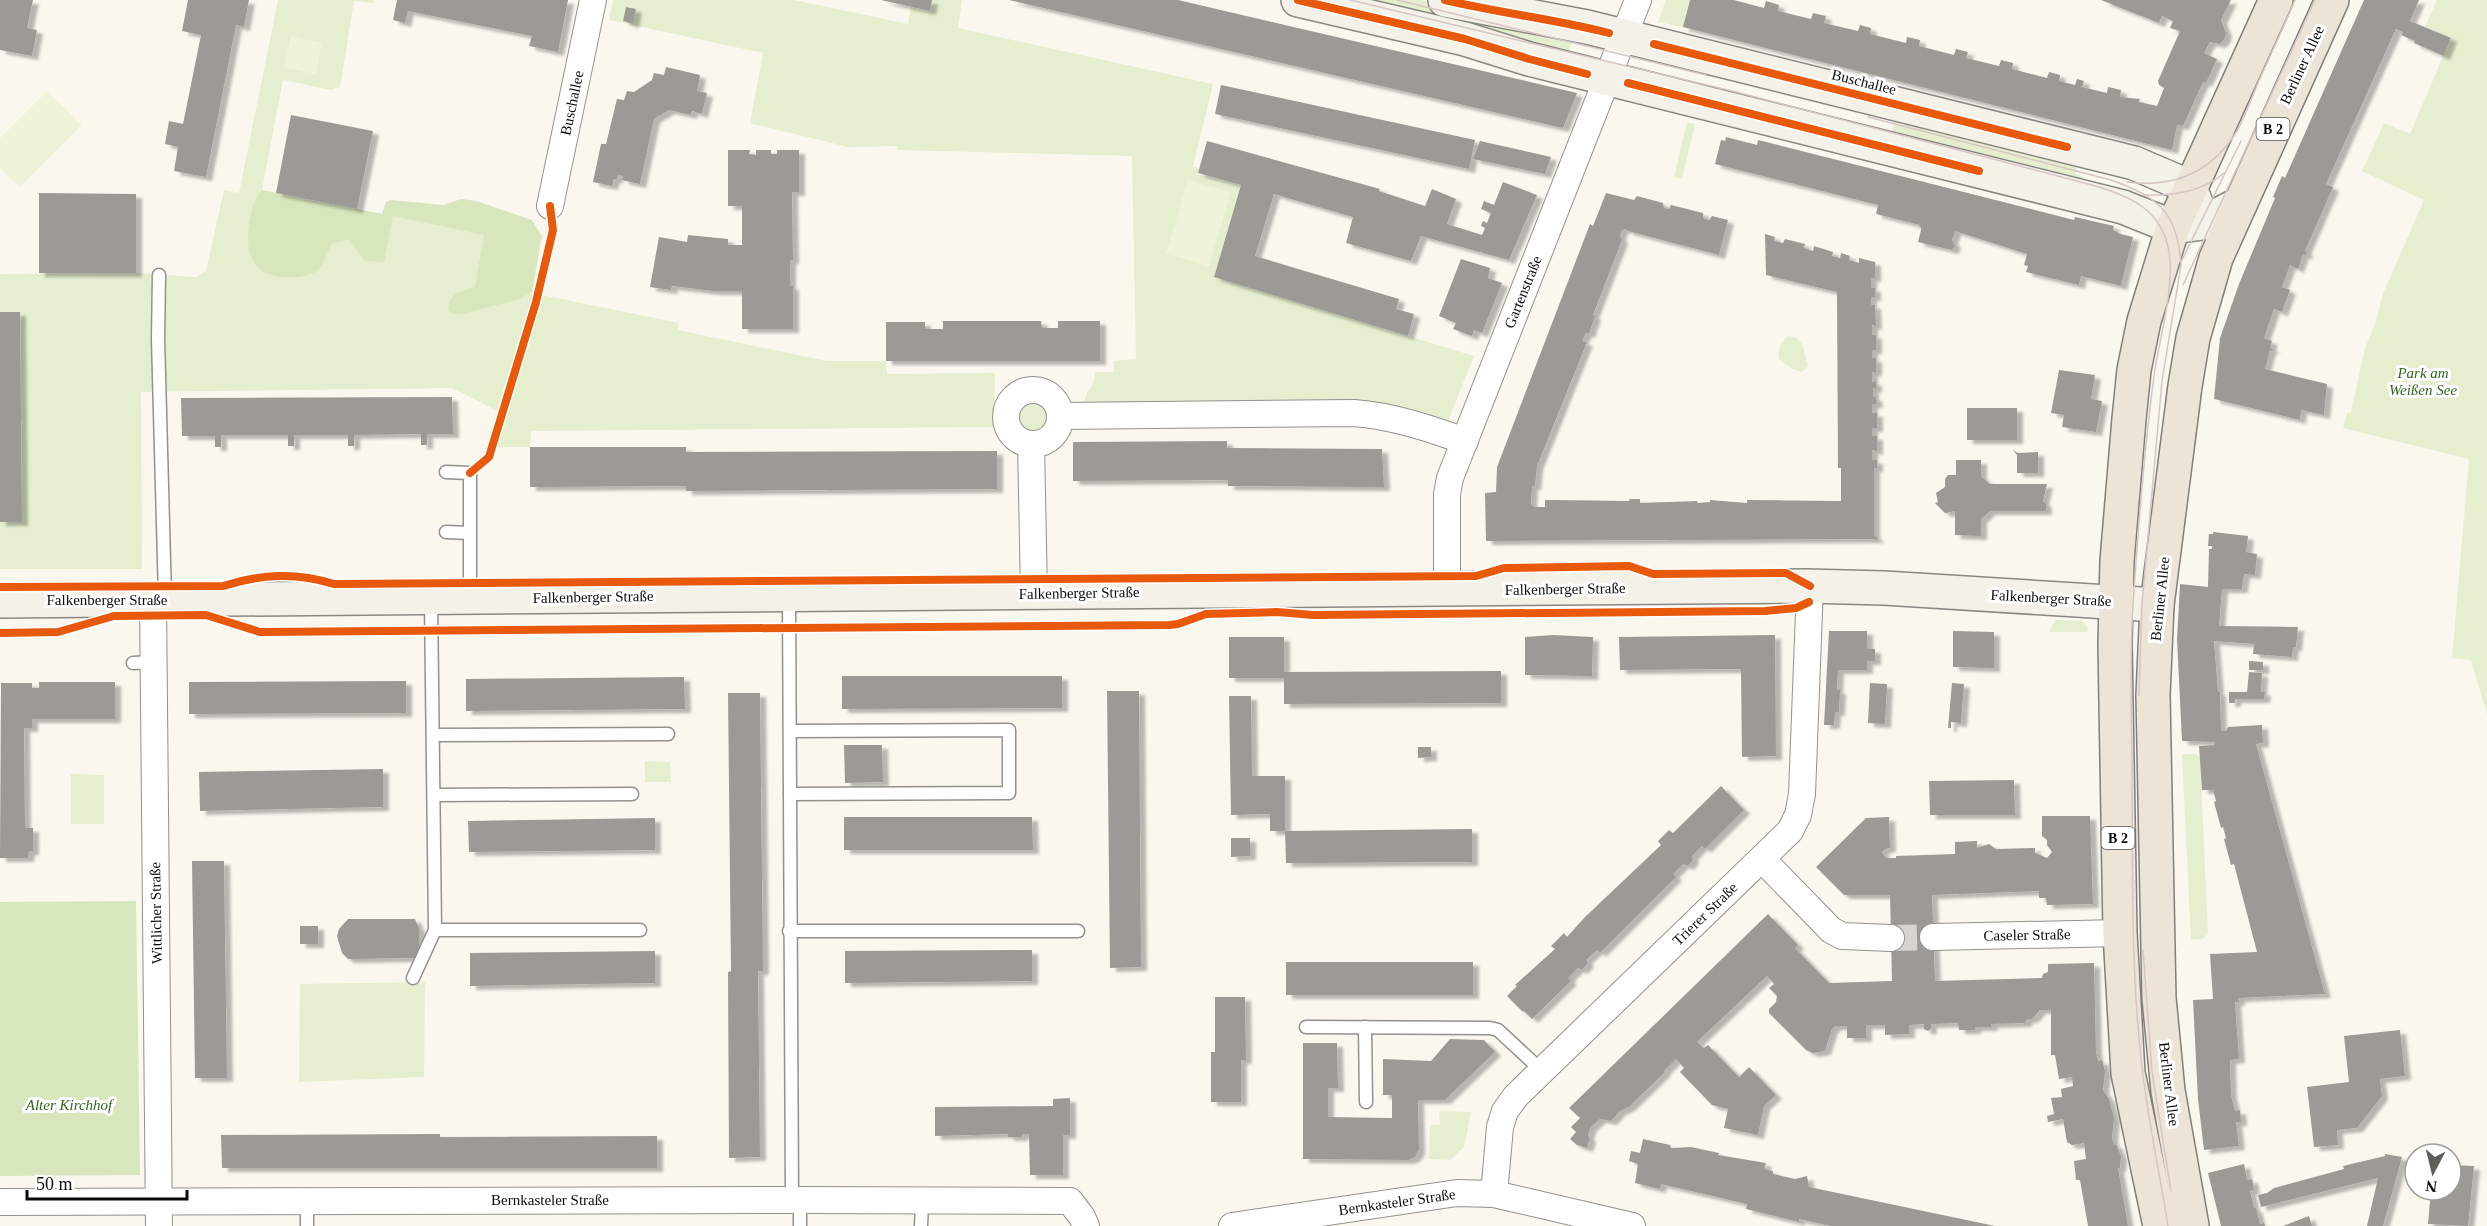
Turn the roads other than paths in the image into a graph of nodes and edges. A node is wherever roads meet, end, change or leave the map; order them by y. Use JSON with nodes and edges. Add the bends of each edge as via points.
{"nodes":[{"id":1,"x":593,"y":0,"type":"edge"},
{"id":2,"x":1298,"y":0,"type":"edge"},
{"id":3,"x":1445,"y":0,"type":"edge"},
{"id":4,"x":1638,"y":0,"type":"edge"},
{"id":5,"x":2276,"y":0,"type":"edge"},
{"id":6,"x":2332,"y":0,"type":"edge"},
{"id":7,"x":1624,"y":36,"type":"junction"},
{"id":8,"x":1607,"y":78,"type":"junction"},
{"id":9,"x":2190,"y":187,"type":"junction"},
{"id":10,"x":2239,"y":204,"type":"junction"},
{"id":11,"x":550,"y":207,"type":"dead end"},
{"id":12,"x":2188,"y":225,"type":"junction"},
{"id":13,"x":2216,"y":258,"type":"junction"},
{"id":14,"x":159,"y":275,"type":"dead end"},
{"id":15,"x":1060,"y":416,"type":"junction"},
{"id":16,"x":1465,"y":441,"type":"junction"},
{"id":17,"x":1031,"y":444,"type":"junction"},
{"id":18,"x":446,"y":472,"type":"dead end"},
{"id":19,"x":446,"y":532,"type":"dead end"},
{"id":20,"x":469,"y":532,"type":"junction"},
{"id":21,"x":1810,"y":586,"type":"junction"},
{"id":22,"x":1447,"y":591,"type":"junction"},
{"id":23,"x":1034,"y":594,"type":"junction"},
{"id":24,"x":789,"y":596,"type":"junction"},
{"id":25,"x":431,"y":598,"type":"junction"},
{"id":26,"x":470,"y":599,"type":"junction"},
{"id":27,"x":159,"y":600,"type":"junction"},
{"id":28,"x":0,"y":601,"type":"edge"},
{"id":29,"x":2116,"y":602,"type":"junction"},
{"id":30,"x":2157,"y":605,"type":"junction"},
{"id":31,"x":790,"y":731,"type":"junction"},
{"id":32,"x":668,"y":734,"type":"dead end"},
{"id":33,"x":433,"y":735,"type":"junction"},
{"id":34,"x":790,"y":794,"type":"junction"},
{"id":35,"x":434,"y":795,"type":"junction"},
{"id":36,"x":632,"y":795,"type":"dead end"},
{"id":37,"x":1762,"y":859,"type":"junction"},
{"id":38,"x":435,"y":930,"type":"junction"},
{"id":39,"x":640,"y":930,"type":"dead end"},
{"id":40,"x":789,"y":931,"type":"junction"},
{"id":41,"x":1078,"y":932,"type":"dead end"},
{"id":42,"x":2120,"y":933,"type":"junction"},
{"id":43,"x":1933,"y":937,"type":"tunnel mouth"},
{"id":44,"x":1891,"y":938,"type":"tunnel mouth"},
{"id":45,"x":413,"y":978,"type":"dead end"},
{"id":46,"x":1306,"y":1027,"type":"dead end"},
{"id":47,"x":1365,"y":1027,"type":"junction"},
{"id":48,"x":1542,"y":1071,"type":"junction"},
{"id":49,"x":1366,"y":1102,"type":"dead end"},
{"id":50,"x":1494,"y":1194,"type":"junction"},
{"id":51,"x":796,"y":1200,"type":"junction"},
{"id":52,"x":159,"y":1201,"type":"junction"},
{"id":53,"x":307,"y":1201,"type":"junction"},
{"id":54,"x":0,"y":1202,"type":"edge"},
{"id":55,"x":922,"y":1214,"type":"edge"},
{"id":56,"x":159,"y":1226,"type":"edge"},
{"id":57,"x":307,"y":1226,"type":"edge"},
{"id":58,"x":800,"y":1226,"type":"edge"},
{"id":59,"x":1086,"y":1226,"type":"edge"},
{"id":60,"x":1232,"y":1226,"type":"edge"},
{"id":61,"x":1632,"y":1226,"type":"edge"},
{"id":62,"x":2160,"y":1226,"type":"edge"},
{"id":63,"x":2192,"y":1226,"type":"edge"}],
"edges":[{"from":1,"to":11,"type":"street","name":"Buschallee"},
{"from":2,"to":8,"type":"street","via":[[1465,39]]},
{"from":3,"to":7,"type":"street","name":"Buschallee"},
{"from":4,"to":7,"type":"street","name":"Gartenstraße"},
{"from":5,"to":9,"type":"main road","number":"B 2"},
{"from":6,"to":10,"type":"main road","name":"Berliner Allee","number":"B 2"},
{"from":7,"to":8,"type":"street","name":"Gartenstraße"},
{"from":7,"to":9,"type":"street","name":"Buschallee","via":[[2134,163]]},
{"from":8,"to":12,"type":"street"},
{"from":8,"to":16,"type":"street","name":"Gartenstraße"},
{"from":9,"to":12,"type":"main road","number":"B 2"},
{"from":10,"to":12,"type":"street"},
{"from":10,"to":13,"type":"main road","name":"Berliner Allee","number":"B 2"},
{"from":12,"to":13,"type":"street"},
{"from":12,"to":29,"type":"main road","number":"B 2","via":[[2144,321],[2134,370]]},
{"from":13,"to":30,"type":"main road","name":"Berliner Allee","number":"B 2","via":[[2193,338]]},
{"from":14,"to":27,"type":"lane"},
{"from":15,"to":16,"type":"street","via":[[1354,413],[1404,420]]},
{"from":15,"to":17,"type":"street","via":[[1048,439]]},
{"from":15,"to":17,"type":"street","via":[[1055,401],[1042,391],[1026,390],[1012,398],[1005,413],[1009,430],[1014,437]]},
{"from":16,"to":22,"type":"street","name":"Gartenstraße","via":[[1447,494]]},
{"from":17,"to":23,"type":"street"},
{"from":18,"to":20,"type":"lane","via":[[470,473]]},
{"from":19,"to":20,"type":"lane"},
{"from":20,"to":26,"type":"lane"},
{"from":21,"to":22,"type":"street","name":"Falkenberger Straße"},
{"from":21,"to":29,"type":"street","name":"Falkenberger Straße"},
{"from":21,"to":37,"type":"street","name":"Trierer Straße","via":[[1800,805],[1790,831]]},
{"from":22,"to":23,"type":"street","name":"Falkenberger Straße"},
{"from":23,"to":24,"type":"street","name":"Falkenberger Straße"},
{"from":24,"to":26,"type":"street","name":"Falkenberger Straße"},
{"from":24,"to":31,"type":"lane"},
{"from":25,"to":26,"type":"street","name":"Falkenberger Straße"},
{"from":25,"to":27,"type":"street","name":"Falkenberger Straße"},
{"from":25,"to":33,"type":"lane"},
{"from":27,"to":28,"type":"street","name":"Falkenberger Straße"},
{"from":27,"to":52,"type":"street","name":"Wittlicher Straße","via":[[143,662]]},
{"from":29,"to":30,"type":"street","name":"Falkenberger Straße"},
{"from":29,"to":42,"type":"main road","number":"B 2"},
{"from":30,"to":63,"type":"main road","name":"Berliner Allee","number":"B 2","via":[[2153,695],[2159,998],[2169,1091]]},
{"from":31,"to":34,"type":"lane"},
{"from":31,"to":34,"type":"lane","via":[[1009,730],[1009,793]]},
{"from":32,"to":33,"type":"lane"},
{"from":33,"to":35,"type":"lane"},
{"from":34,"to":40,"type":"lane"},
{"from":35,"to":36,"type":"lane"},
{"from":35,"to":38,"type":"lane"},
{"from":37,"to":44,"type":"street","via":[[1831,930],[1842,936]]},
{"from":37,"to":48,"type":"street","name":"Trierer Straße"},
{"from":38,"to":39,"type":"lane"},
{"from":38,"to":45,"type":"lane"},
{"from":40,"to":41,"type":"lane"},
{"from":40,"to":51,"type":"lane"},
{"from":42,"to":43,"type":"street","name":"Caseler Straße"},
{"from":42,"to":62,"type":"main road","number":"B 2","via":[[2128,1073]]},
{"from":46,"to":47,"type":"lane"},
{"from":47,"to":48,"type":"lane","via":[[1490,1028],[1498,1030]]},
{"from":47,"to":49,"type":"lane"},
{"from":48,"to":50,"type":"street","name":"Trierer Straße","via":[[1505,1111]]},
{"from":50,"to":60,"type":"street","name":"Bernkasteler Straße","via":[[1435,1195]]},
{"from":50,"to":61,"type":"street","name":"Bernkasteler Straße"},
{"from":51,"to":53,"type":"street","name":"Bernkasteler Straße"},
{"from":51,"to":55,"type":"street","name":"Bernkasteler Straße"},
{"from":51,"to":58,"type":"lane"},
{"from":52,"to":53,"type":"street","name":"Bernkasteler Straße"},
{"from":52,"to":54,"type":"street","name":"Bernkasteler Straße"},
{"from":52,"to":56,"type":"street","name":"Wittlicher Straße"},
{"from":53,"to":57,"type":"lane"},
{"from":55,"to":59,"type":"street","name":"Bernkasteler Straße","via":[[1070,1201]]}]}
